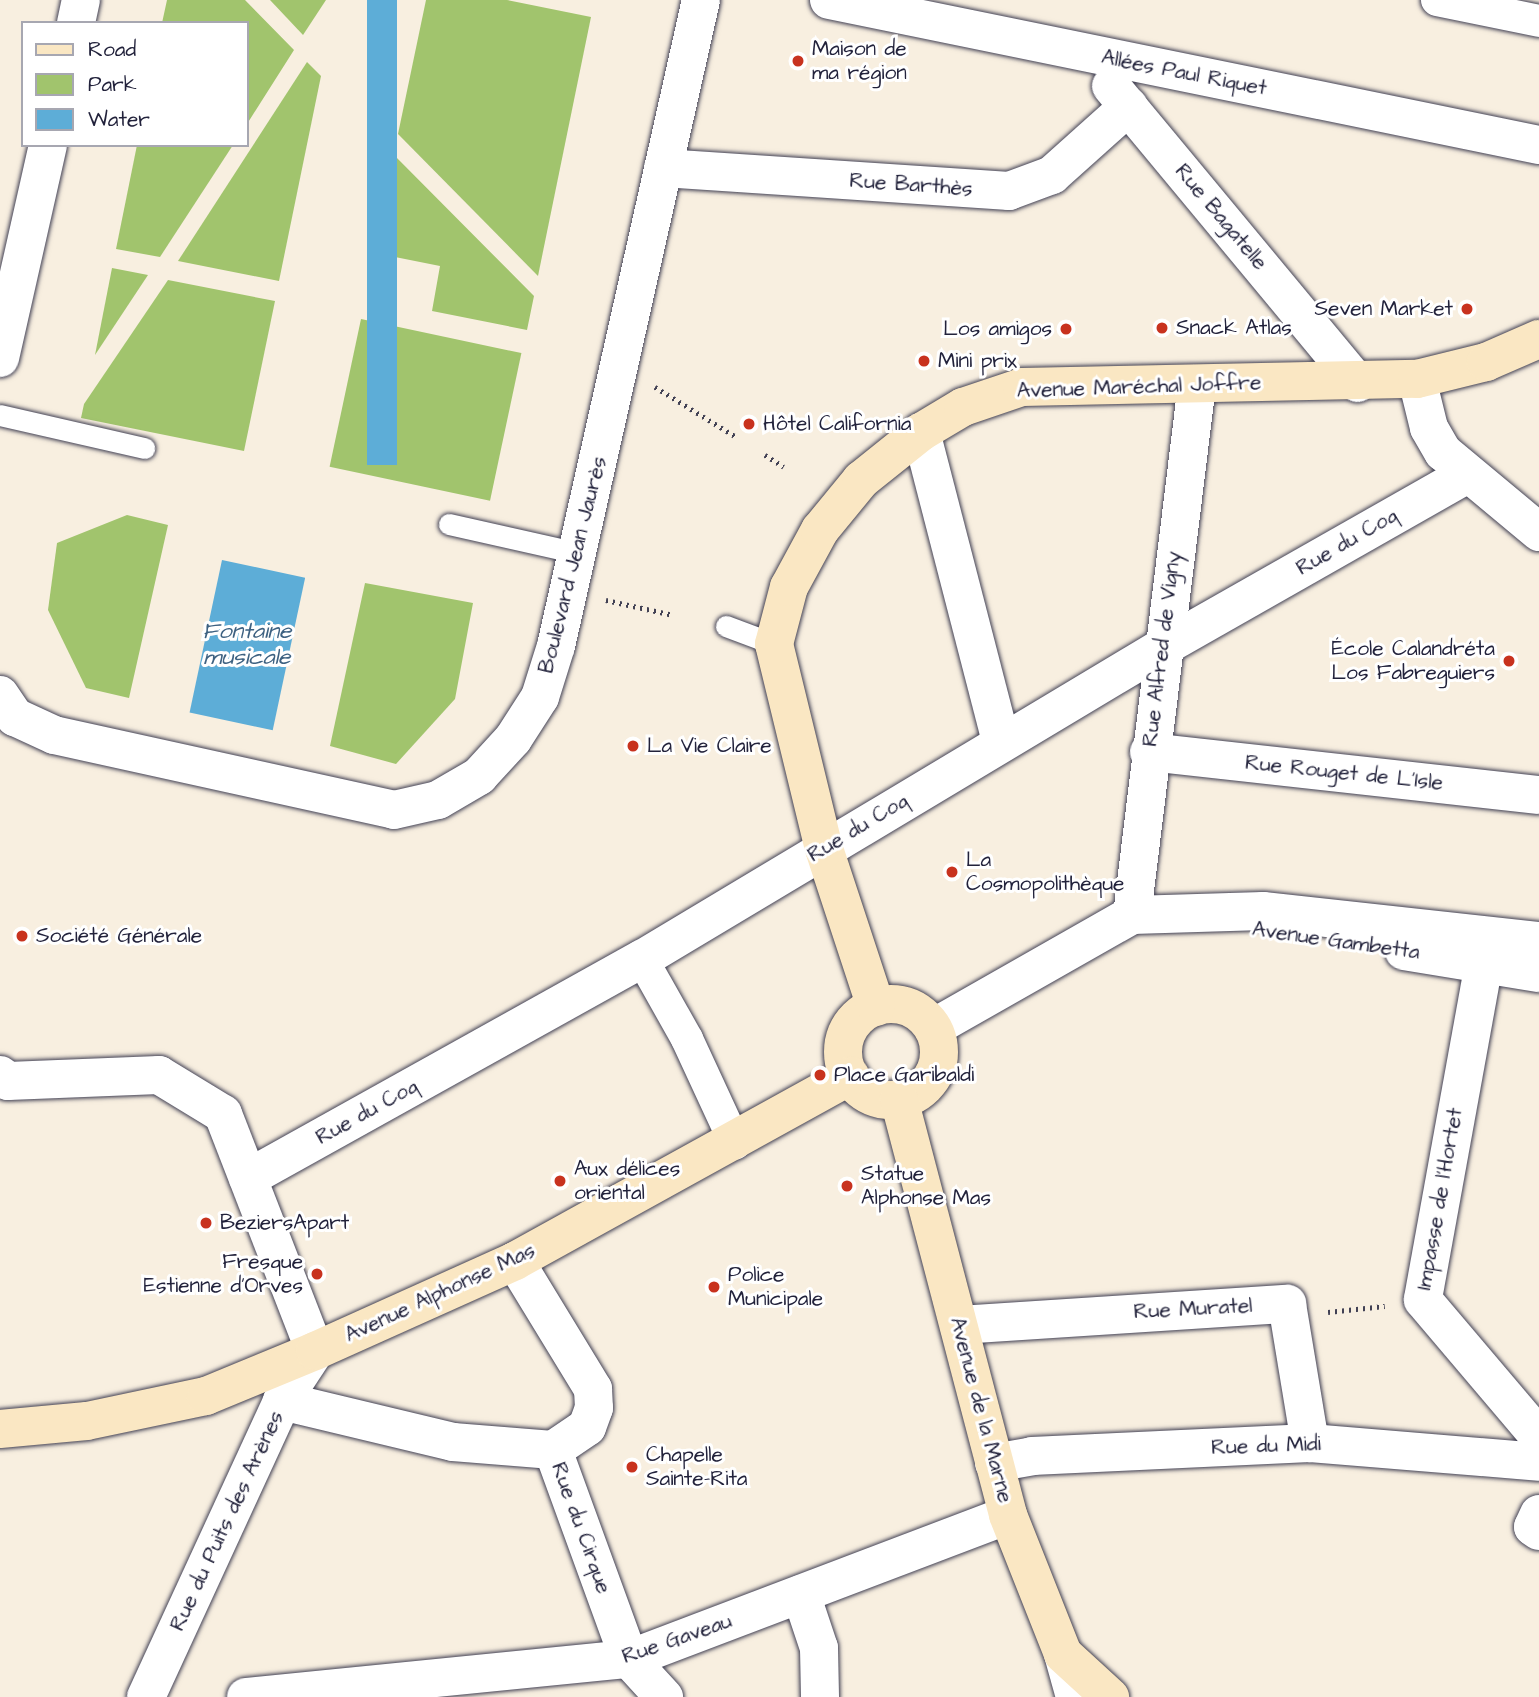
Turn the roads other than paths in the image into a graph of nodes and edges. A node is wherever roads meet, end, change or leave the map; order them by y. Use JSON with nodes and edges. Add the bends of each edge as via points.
{"nodes":[{"id":1,"x":81,"y":0,"type":"edge"},
{"id":2,"x":701,"y":0,"type":"edge"},
{"id":3,"x":829,"y":0,"type":"edge"},
{"id":4,"x":1437,"y":0,"type":"edge"},
{"id":5,"x":76,"y":21,"type":"edge"},
{"id":6,"x":1539,"y":21,"type":"edge"},
{"id":7,"x":1083,"y":53,"type":"junction"},
{"id":8,"x":1129,"y":106,"type":"junction"},
{"id":9,"x":1539,"y":145,"type":"edge"},
{"id":10,"x":47,"y":147,"type":"edge"},
{"id":11,"x":663,"y":168,"type":"junction"},
{"id":12,"x":16,"y":217,"type":"edge"},
{"id":13,"x":1539,"y":339,"type":"edge"},
{"id":14,"x":0,"y":358,"type":"edge"},
{"id":15,"x":1417,"y":379,"type":"junction"},
{"id":16,"x":1358,"y":383,"type":"junction"},
{"id":17,"x":1197,"y":384,"type":"junction"},
{"id":18,"x":0,"y":415,"type":"edge"},
{"id":19,"x":921,"y":432,"type":"junction"},
{"id":20,"x":144,"y":447,"type":"dead end"},
{"id":21,"x":1466,"y":475,"type":"junction"},
{"id":22,"x":449,"y":524,"type":"dead end"},
{"id":23,"x":1539,"y":532,"type":"edge"},
{"id":24,"x":578,"y":553,"type":"junction"},
{"id":25,"x":726,"y":626,"type":"dead end"},
{"id":26,"x":774,"y":644,"type":"junction"},
{"id":27,"x":1163,"y":647,"type":"junction"},
{"id":28,"x":0,"y":695,"type":"edge"},
{"id":29,"x":1000,"y":742,"type":"junction"},
{"id":30,"x":1149,"y":751,"type":"junction"},
{"id":31,"x":1539,"y":795,"type":"edge"},
{"id":32,"x":824,"y":849,"type":"junction"},
{"id":33,"x":1132,"y":915,"type":"junction"},
{"id":34,"x":1539,"y":941,"type":"edge"},
{"id":35,"x":642,"y":959,"type":"junction"},
{"id":36,"x":1484,"y":963,"type":"junction"},
{"id":37,"x":1539,"y":973,"type":"edge"},
{"id":38,"x":876,"y":1007,"type":"junction"},
{"id":39,"x":933,"y":1028,"type":"junction"},
{"id":40,"x":850,"y":1076,"type":"junction"},
{"id":41,"x":3,"y":1080,"type":"edge"},
{"id":42,"x":899,"y":1099,"type":"junction"},
{"id":43,"x":735,"y":1143,"type":"junction"},
{"id":44,"x":248,"y":1178,"type":"junction"},
{"id":45,"x":515,"y":1261,"type":"junction"},
{"id":46,"x":959,"y":1325,"type":"junction"},
{"id":47,"x":315,"y":1351,"type":"junction"},
{"id":48,"x":282,"y":1401,"type":"junction"},
{"id":49,"x":0,"y":1429,"type":"edge"},
{"id":50,"x":1539,"y":1437,"type":"edge"},
{"id":51,"x":1310,"y":1443,"type":"junction"},
{"id":52,"x":553,"y":1450,"type":"junction"},
{"id":53,"x":1539,"y":1462,"type":"edge"},
{"id":54,"x":993,"y":1463,"type":"junction"},
{"id":55,"x":1539,"y":1514,"type":"edge"},
{"id":56,"x":1008,"y":1516,"type":"junction"},
{"id":57,"x":1539,"y":1531,"type":"edge"},
{"id":58,"x":801,"y":1594,"type":"junction"},
{"id":59,"x":1063,"y":1654,"type":"junction"},
{"id":60,"x":629,"y":1659,"type":"junction"},
{"id":61,"x":267,"y":1696,"type":"edge"},
{"id":62,"x":146,"y":1697,"type":"edge"},
{"id":63,"x":664,"y":1697,"type":"edge"},
{"id":64,"x":820,"y":1697,"type":"edge"},
{"id":65,"x":1076,"y":1697,"type":"edge"},
{"id":66,"x":1110,"y":1697,"type":"edge"}],
"edges":[{"from":1,"to":5,"type":"street"},
{"from":2,"to":11,"type":"street","name":"Boulevard Jean Jaurès"},
{"from":3,"to":7,"type":"street","name":"Allées Paul Riquet"},
{"from":4,"to":6,"type":"street"},
{"from":7,"to":8,"type":"street","name":"Rue Bagatelle"},
{"from":7,"to":9,"type":"street","name":"Allées Paul Riquet"},
{"from":8,"to":11,"type":"street","name":"Rue Barthès","via":[[1052,176],[1009,191]]},
{"from":8,"to":16,"type":"street","name":"Rue Bagatelle"},
{"from":10,"to":12,"type":"street"},
{"from":11,"to":24,"type":"street","name":"Boulevard Jean Jaurès"},
{"from":12,"to":14,"type":"street"},
{"from":13,"to":15,"type":"main road","name":"Avenue Maréchal Joffre","via":[[1486,362]]},
{"from":15,"to":16,"type":"main road","name":"Avenue Maréchal Joffre"},
{"from":15,"to":21,"type":"street","via":[[1429,428],[1443,452]]},
{"from":16,"to":17,"type":"main road","name":"Avenue Maréchal Joffre"},
{"from":17,"to":19,"type":"main road","name":"Avenue Maréchal Joffre","via":[[1022,387],[963,407]]},
{"from":17,"to":27,"type":"street","name":"Rue Alfred de Vigny"},
{"from":18,"to":20,"type":"lane"},
{"from":19,"to":26,"type":"main road","name":"Avenue Maréchal Joffre","via":[[861,480],[820,530],[789,587]]},
{"from":19,"to":29,"type":"street"},
{"from":21,"to":23,"type":"street"},
{"from":21,"to":27,"type":"street","name":"Rue du Coq"},
{"from":22,"to":24,"type":"lane"},
{"from":24,"to":28,"type":"street","name":"Boulevard Jean Jaurès","via":[[540,697],[513,739],[479,776],[438,800],[394,810],[54,735],[15,717]]},
{"from":25,"to":26,"type":"lane"},
{"from":26,"to":32,"type":"main road","name":"Avenue Maréchal Joffre"},
{"from":27,"to":29,"type":"street","name":"Rue du Coq"},
{"from":27,"to":30,"type":"street","name":"Rue Alfred de Vigny"},
{"from":29,"to":32,"type":"street","name":"Rue du Coq"},
{"from":30,"to":31,"type":"street","name":"Rue Rouget de L'Isle"},
{"from":30,"to":33,"type":"street","name":"Rue Alfred de Vigny"},
{"from":32,"to":35,"type":"street","name":"Rue du Coq"},
{"from":32,"to":38,"type":"main road","name":"Avenue Maréchal Joffre"},
{"from":33,"to":34,"type":"street","name":"Avenue Gambetta","via":[[1263,911]]},
{"from":33,"to":36,"type":"street","name":"Avenue Gambetta"},
{"from":33,"to":39,"type":"street","name":"Avenue Gambetta"},
{"from":35,"to":43,"type":"street","via":[[687,1039]]},
{"from":35,"to":44,"type":"street","name":"Rue du Coq"},
{"from":36,"to":37,"type":"street","name":"Avenue Gambetta"},
{"from":36,"to":50,"type":"street","name":"Impasse de l'Hortet","via":[[1423,1300]]},
{"from":38,"to":39,"type":"main road","via":[[908,1007]]},
{"from":38,"to":40,"type":"main road","via":[[858,1017],[846,1035],[844,1056]]},
{"from":39,"to":42,"type":"main road","via":[[939,1050],[934,1072],[920,1090]]},
{"from":40,"to":42,"type":"main road","via":[[871,1095]]},
{"from":40,"to":43,"type":"main road","name":"Avenue Alphonse Mas"},
{"from":41,"to":44,"type":"street","via":[[159,1075],[223,1114]]},
{"from":42,"to":46,"type":"main road","name":"Avenue de la Marne"},
{"from":43,"to":45,"type":"main road","name":"Avenue Alphonse Mas"},
{"from":44,"to":47,"type":"street"},
{"from":45,"to":47,"type":"main road","name":"Avenue Alphonse Mas"},
{"from":45,"to":52,"type":"street","via":[[593,1390],[594,1408],[587,1427]]},
{"from":46,"to":51,"type":"street","name":"Rue Muratel","via":[[1287,1304]]},
{"from":46,"to":54,"type":"main road","name":"Avenue de la Marne"},
{"from":47,"to":48,"type":"street","name":"Rue du Puits des Arènes"},
{"from":47,"to":49,"type":"main road","name":"Avenue Alphonse Mas","via":[[206,1396],[87,1421]]},
{"from":48,"to":52,"type":"street","name":"Rue du Cirque","via":[[453,1441]]},
{"from":48,"to":62,"type":"street","name":"Rue du Puits des Arènes"},
{"from":51,"to":53,"type":"street","name":"Rue du Midi"},
{"from":51,"to":54,"type":"street","name":"Rue du Midi","via":[[1032,1456]]},
{"from":52,"to":60,"type":"street","name":"Rue du Cirque"},
{"from":54,"to":56,"type":"main road","name":"Avenue de la Marne"},
{"from":55,"to":57,"type":"street","via":[[1533,1527]]},
{"from":56,"to":58,"type":"street","name":"Rue Gaveau"},
{"from":56,"to":59,"type":"main road","name":"Avenue de la Marne"},
{"from":58,"to":60,"type":"street","name":"Rue Gaveau"},
{"from":58,"to":64,"type":"street","via":[[819,1648]]},
{"from":59,"to":65,"type":"street"},
{"from":59,"to":66,"type":"main road","name":"Avenue de la Marne"},
{"from":60,"to":61,"type":"street","name":"Rue Gaveau"},
{"from":60,"to":63,"type":"street","name":"Rue du Cirque"}]}
